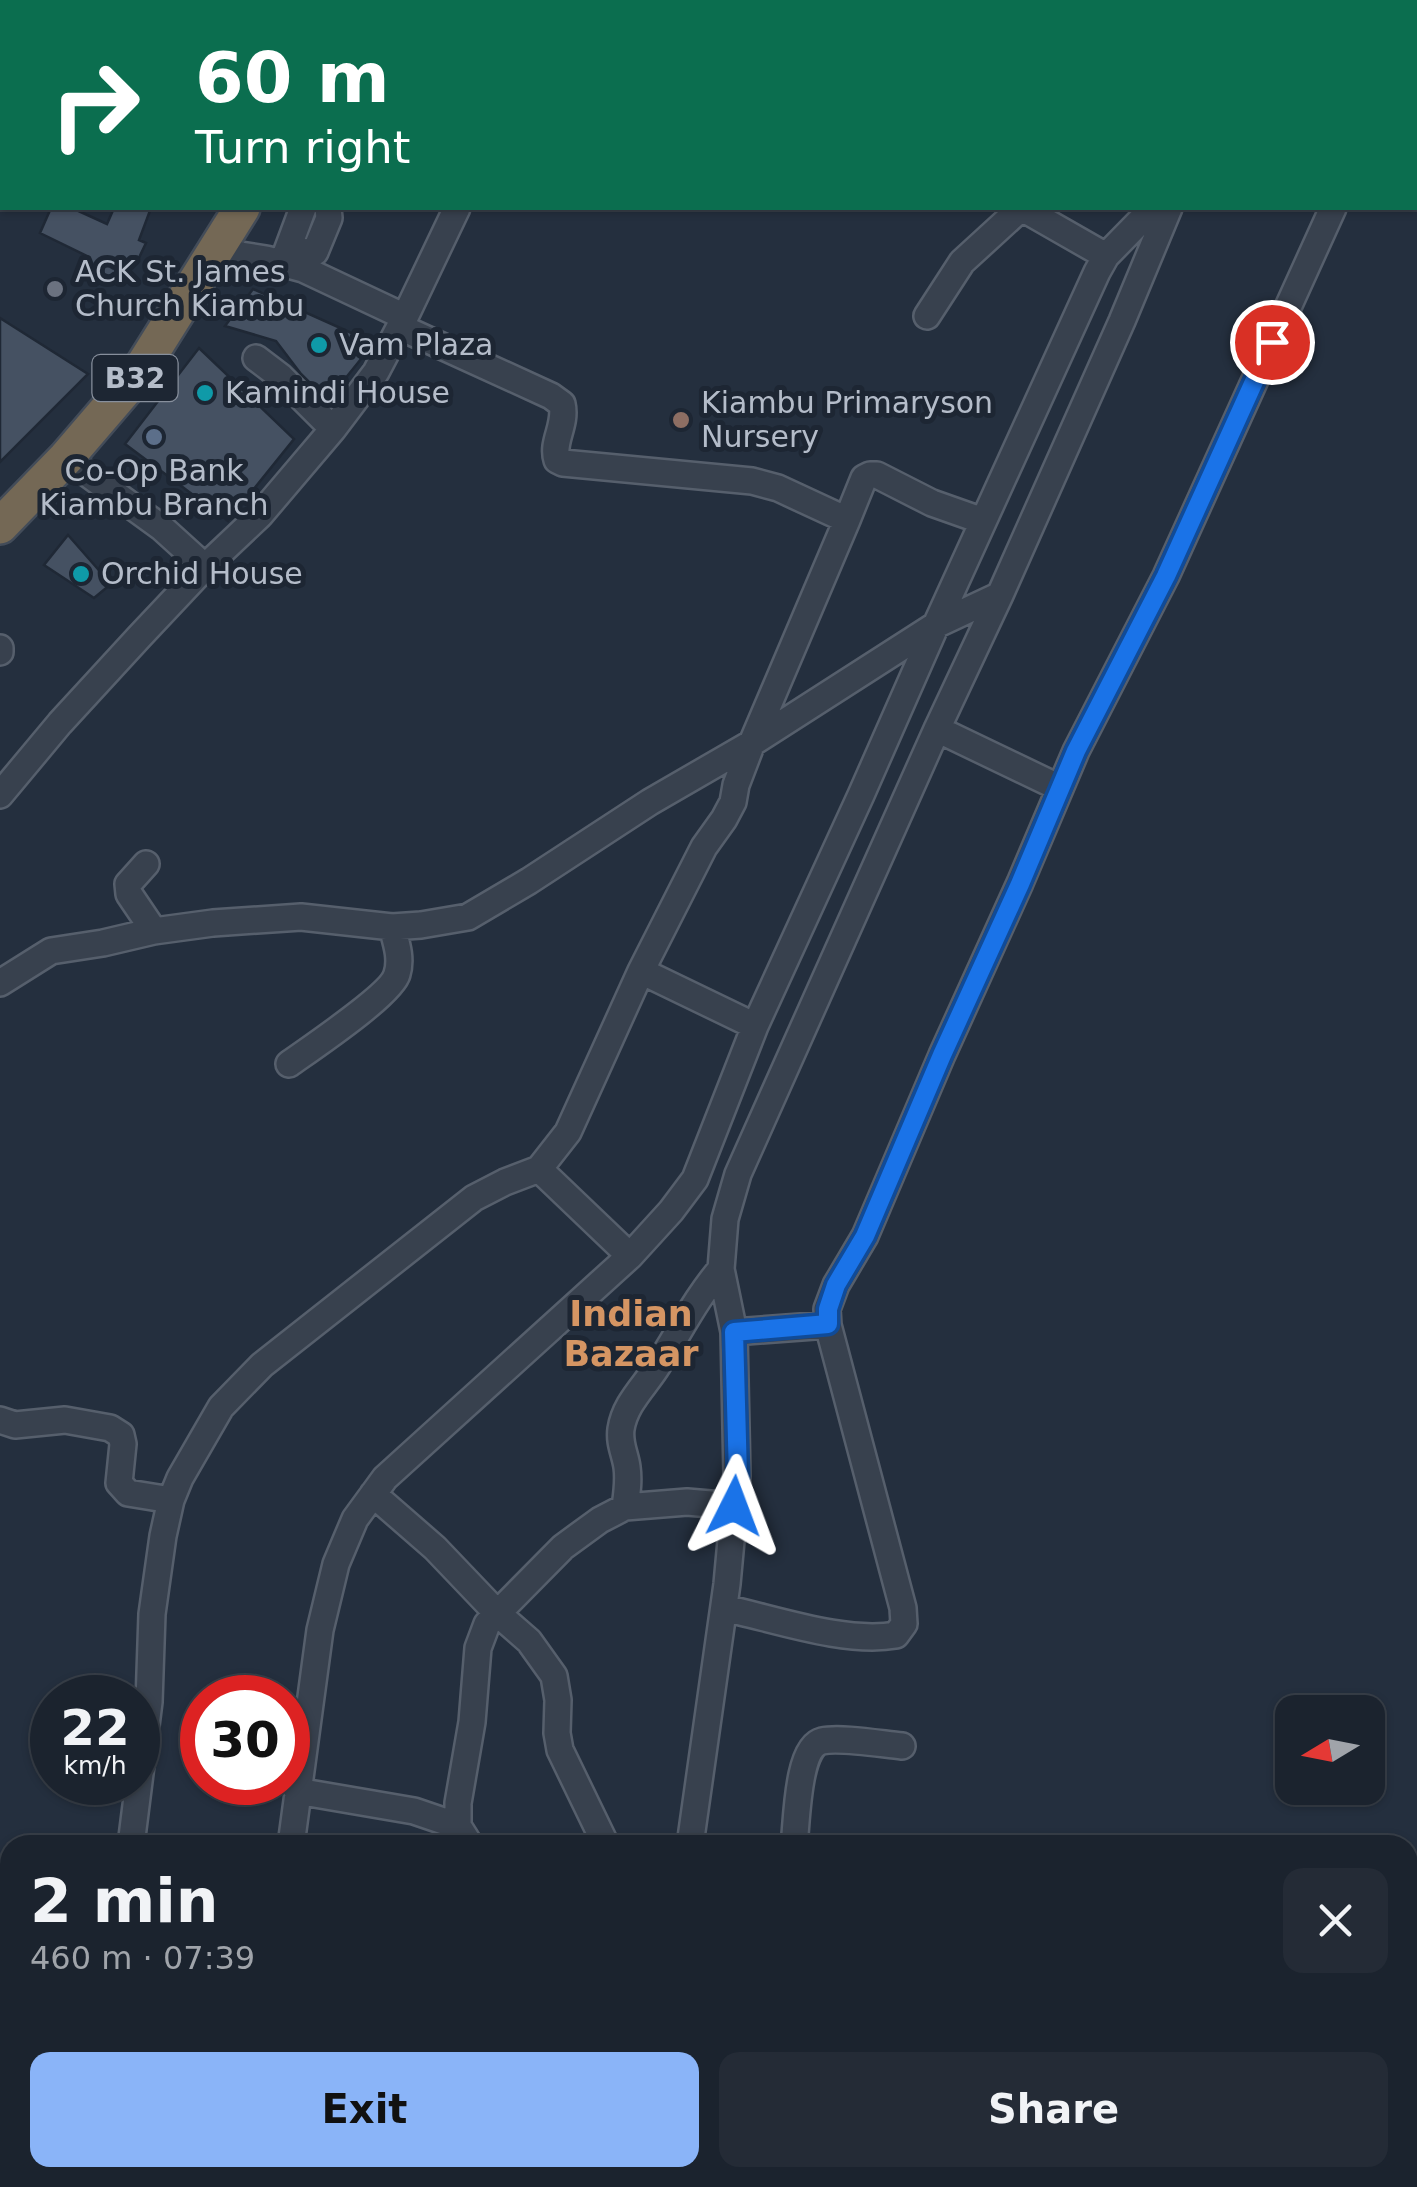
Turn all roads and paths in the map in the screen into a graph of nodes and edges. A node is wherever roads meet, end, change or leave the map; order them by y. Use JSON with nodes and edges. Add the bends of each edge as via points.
{"nodes":[{"id":1,"x":241,"y":210,"type":"edge"},
{"id":2,"x":302,"y":210,"type":"edge"},
{"id":3,"x":328,"y":210,"type":"edge"},
{"id":4,"x":456,"y":210,"type":"edge"},
{"id":5,"x":1020,"y":210,"type":"edge"},
{"id":6,"x":1026,"y":210,"type":"edge"},
{"id":7,"x":1151,"y":210,"type":"edge"},
{"id":8,"x":1169,"y":210,"type":"edge"},
{"id":9,"x":1332,"y":210,"type":"edge"},
{"id":10,"x":215,"y":251,"type":"junction"},
{"id":11,"x":286,"y":255,"type":"junction"},
{"id":12,"x":1106,"y":256,"type":"junction"},
{"id":13,"x":926,"y":316,"type":"dead end"},
{"id":14,"x":403,"y":322,"type":"junction"},
{"id":15,"x":256,"y":358,"type":"dead end"},
{"id":16,"x":333,"y":429,"type":"junction"},
{"id":17,"x":66,"y":458,"type":"junction"},
{"id":18,"x":1006,"y":470,"type":"junction"},
{"id":19,"x":1047,"y":490,"type":"junction"},
{"id":20,"x":846,"y":520,"type":"junction"},
{"id":21,"x":983,"y":520,"type":"junction"},
{"id":22,"x":0,"y":526,"type":"edge"},
{"id":23,"x":205,"y":567,"type":"junction"},
{"id":24,"x":1000,"y":596,"type":"junction"},
{"id":25,"x":936,"y":624,"type":"junction"},
{"id":26,"x":937,"y":729,"type":"junction"},
{"id":27,"x":752,"y":744,"type":"junction"},
{"id":28,"x":1060,"y":788,"type":"junction"},
{"id":29,"x":0,"y":794,"type":"edge"},
{"id":30,"x":146,"y":864,"type":"dead end"},
{"id":31,"x":392,"y":927,"type":"junction"},
{"id":32,"x":154,"y":931,"type":"junction"},
{"id":33,"x":641,"y":971,"type":"junction"},
{"id":34,"x":0,"y":983,"type":"edge"},
{"id":35,"x":755,"y":1026,"type":"junction"},
{"id":36,"x":289,"y":1064,"type":"dead end"},
{"id":37,"x":538,"y":1169,"type":"junction"},
{"id":38,"x":695,"y":1179,"type":"junction"},
{"id":39,"x":733,"y":1193,"type":"junction"},
{"id":40,"x":630,"y":1256,"type":"junction"},
{"id":41,"x":722,"y":1269,"type":"junction"},
{"id":42,"x":828,"y":1324,"type":"junction"},
{"id":43,"x":734,"y":1332,"type":"junction"},
{"id":44,"x":0,"y":1420,"type":"edge"},
{"id":45,"x":373,"y":1494,"type":"junction"},
{"id":46,"x":170,"y":1500,"type":"junction"},
{"id":47,"x":625,"y":1506,"type":"junction"},
{"id":48,"x":734,"y":1506,"type":"junction"},
{"id":49,"x":724,"y":1608,"type":"junction"},
{"id":50,"x":497,"y":1613,"type":"junction"},
{"id":51,"x":310,"y":1700,"type":"edge"},
{"id":52,"x":902,"y":1746,"type":"dead end"},
{"id":53,"x":310,"y":1793,"type":"edge"},
{"id":54,"x":295,"y":1805,"type":"edge"},
{"id":55,"x":132,"y":1835,"type":"edge"},
{"id":56,"x":291,"y":1835,"type":"edge"},
{"id":57,"x":462,"y":1835,"type":"edge"},
{"id":58,"x":464,"y":1835,"type":"edge"},
{"id":59,"x":601,"y":1835,"type":"edge"},
{"id":60,"x":691,"y":1835,"type":"edge"},
{"id":61,"x":795,"y":1835,"type":"edge"}],
"edges":[{"from":1,"to":10,"type":"highway","number":"B32"},
{"from":2,"to":11,"type":"street"},
{"from":3,"to":11,"type":"street","via":[[315,252]]},
{"from":4,"to":14,"type":"street"},
{"from":5,"to":13,"type":"street","via":[[962,262]]},
{"from":6,"to":12,"type":"street"},
{"from":7,"to":12,"type":"street"},
{"from":8,"to":19,"type":"street"},
{"from":9,"to":28,"type":"street","via":[[1166,576]]},
{"from":10,"to":11,"type":"street"},
{"from":10,"to":17,"type":"highway","number":"B32","via":[[138,374]]},
{"from":11,"to":14,"type":"street"},
{"from":12,"to":18,"type":"street"},
{"from":14,"to":16,"type":"street"},
{"from":14,"to":20,"type":"street","via":[[562,404],[556,460],[752,481]]},
{"from":15,"to":16,"type":"street"},
{"from":16,"to":23,"type":"street"},
{"from":17,"to":22,"type":"highway","number":"B32"},
{"from":17,"to":23,"type":"street"},
{"from":18,"to":19,"type":"street"},
{"from":18,"to":21,"type":"street"},
{"from":19,"to":24,"type":"street"},
{"from":20,"to":21,"type":"street","via":[[870,475]]},
{"from":20,"to":27,"type":"street"},
{"from":21,"to":25,"type":"street"},
{"from":23,"to":29,"type":"street"},
{"from":24,"to":25,"type":"street"},
{"from":24,"to":26,"type":"street"},
{"from":25,"to":27,"type":"street"},
{"from":25,"to":35,"type":"street"},
{"from":26,"to":28,"type":"street"},
{"from":26,"to":39,"type":"street"},
{"from":27,"to":31,"type":"street","via":[[468,917]]},
{"from":27,"to":33,"type":"street","via":[[733,802]]},
{"from":28,"to":42,"type":"street","via":[[865,1236],[836,1285]]},
{"from":30,"to":32,"type":"street","via":[[128,889]]},
{"from":31,"to":32,"type":"street","via":[[301,917]]},
{"from":31,"to":36,"type":"street","via":[[398,952],[394,982]]},
{"from":32,"to":34,"type":"street","via":[[51,950]]},
{"from":33,"to":35,"type":"street"},
{"from":33,"to":37,"type":"street","via":[[568,1132]]},
{"from":35,"to":38,"type":"street"},
{"from":37,"to":40,"type":"street"},
{"from":37,"to":46,"type":"street","via":[[474,1198],[262,1366],[221,1407]]},
{"from":38,"to":39,"type":"street"},
{"from":38,"to":40,"type":"street"},
{"from":39,"to":41,"type":"street"},
{"from":40,"to":45,"type":"street"},
{"from":41,"to":43,"type":"street"},
{"from":41,"to":47,"type":"street","via":[[629,1405],[620,1446],[629,1486]]},
{"from":42,"to":43,"type":"street"},
{"from":42,"to":49,"type":"street","via":[[904,1624],[896,1635],[876,1638]]},
{"from":43,"to":48,"type":"street"},
{"from":44,"to":46,"type":"street","via":[[110,1428],[123,1444],[118,1483],[128,1493]]},
{"from":45,"to":50,"type":"street"},
{"from":45,"to":51,"type":"street","via":[[336,1564]]},
{"from":46,"to":55,"type":"street","via":[[152,1614]]},
{"from":47,"to":48,"type":"street"},
{"from":47,"to":50,"type":"street","via":[[563,1547]]},
{"from":48,"to":49,"type":"street"},
{"from":49,"to":60,"type":"street"},
{"from":50,"to":58,"type":"street","via":[[478,1648],[458,1803]]},
{"from":50,"to":59,"type":"street","via":[[554,1676],[560,1750]]},
{"from":52,"to":61,"type":"street","via":[[836,1740],[811,1746]]},
{"from":53,"to":57,"type":"street","via":[[433,1816]]},
{"from":54,"to":56,"type":"street"}]}
